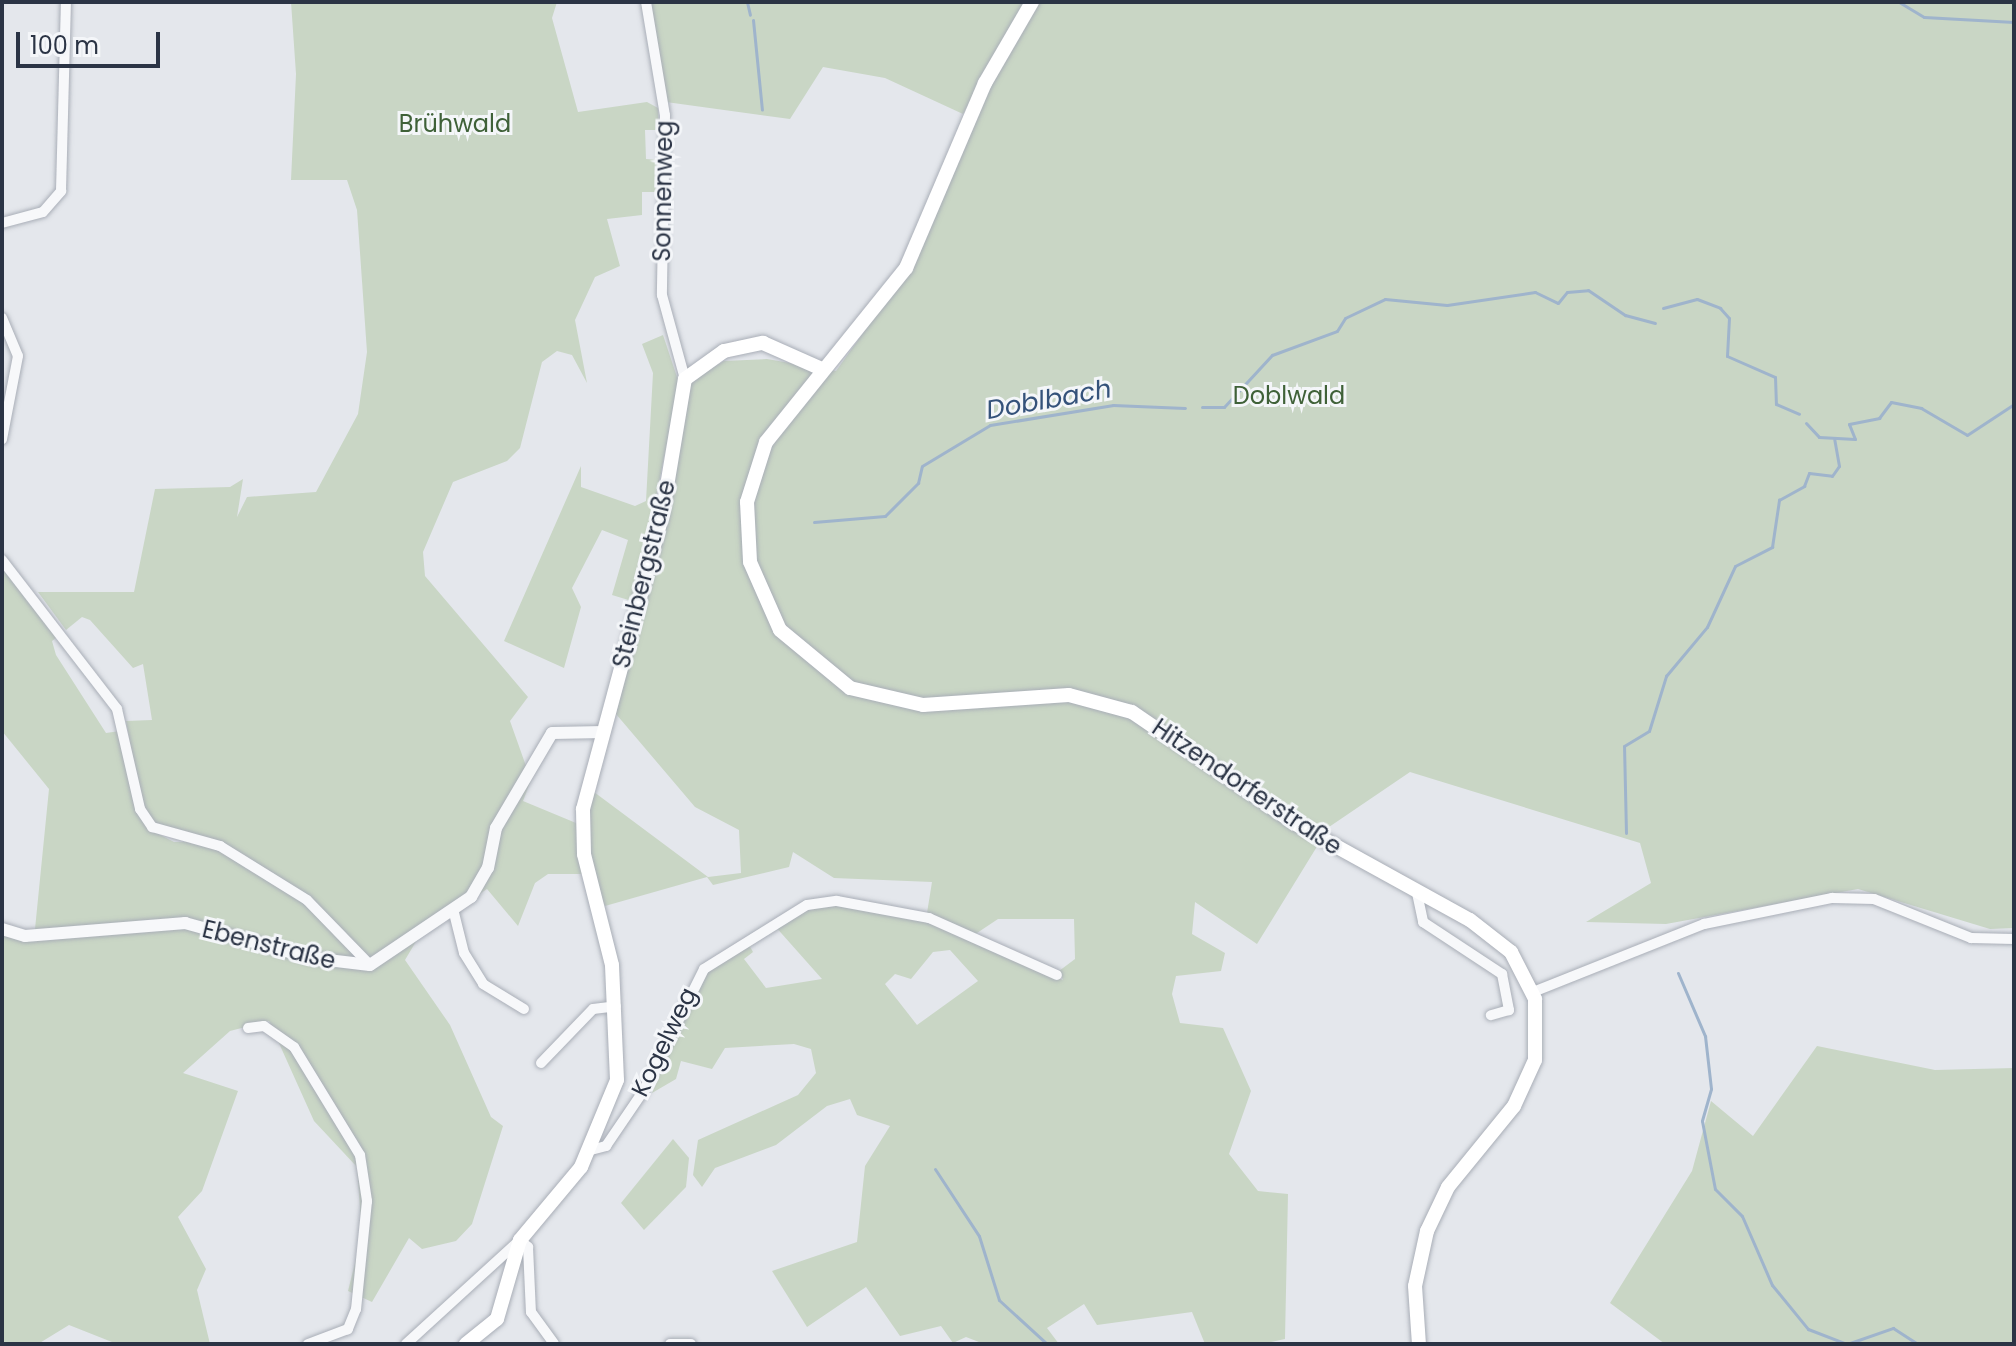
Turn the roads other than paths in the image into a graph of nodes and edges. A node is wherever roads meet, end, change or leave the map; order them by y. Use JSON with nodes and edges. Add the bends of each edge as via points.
{"nodes":[{"id":1,"x":66,"y":2,"type":"edge"},
{"id":2,"x":646,"y":2,"type":"edge"},
{"id":3,"x":1032,"y":2,"type":"edge"},
{"id":4,"x":2,"y":223,"type":"edge"},
{"id":5,"x":2,"y":318,"type":"edge"},
{"id":6,"x":822,"y":369,"type":"junction"},
{"id":7,"x":685,"y":379,"type":"junction"},
{"id":8,"x":2,"y":439,"type":"edge"},
{"id":9,"x":2,"y":560,"type":"edge"},
{"id":10,"x":604,"y":732,"type":"junction"},
{"id":11,"x":1417,"y":893,"type":"junction"},
{"id":12,"x":453,"y":909,"type":"junction"},
{"id":13,"x":2,"y":929,"type":"edge"},
{"id":14,"x":2014,"y":939,"type":"edge"},
{"id":15,"x":370,"y":965,"type":"junction"},
{"id":16,"x":1057,"y":975,"type":"dead end"},
{"id":17,"x":1533,"y":992,"type":"junction"},
{"id":18,"x":616,"y":1006,"type":"junction"},
{"id":19,"x":524,"y":1009,"type":"dead end"},
{"id":20,"x":1491,"y":1015,"type":"dead end"},
{"id":21,"x":248,"y":1028,"type":"dead end"},
{"id":22,"x":541,"y":1063,"type":"dead end"},
{"id":23,"x":591,"y":1150,"type":"junction"},
{"id":24,"x":520,"y":1240,"type":"junction"},
{"id":25,"x":308,"y":1344,"type":"edge"},
{"id":26,"x":406,"y":1344,"type":"edge"},
{"id":27,"x":466,"y":1344,"type":"edge"},
{"id":28,"x":554,"y":1344,"type":"edge"},
{"id":29,"x":670,"y":1344,"type":"edge"},
{"id":30,"x":691,"y":1344,"type":"edge"},
{"id":31,"x":1419,"y":1344,"type":"edge"}],
"edges":[{"from":1,"to":4,"type":"street","via":[[61,191],[43,212]]},
{"from":2,"to":7,"type":"street","name":"Sonnenweg","via":[[665,115],[662,295]]},
{"from":3,"to":6,"type":"main road","name":"Hitzendorferstraße","via":[[985,83],[906,268]]},
{"from":5,"to":8,"type":"street","via":[[18,356]]},
{"from":6,"to":7,"type":"main road","via":[[763,343],[724,351]]},
{"from":6,"to":11,"type":"main road","name":"Hitzendorferstraße","via":[[766,442],[746,518],[761,596],[810,662],[850,688],[911,704],[1054,694],[1113,704],[1172,733],[1294,823]]},
{"from":7,"to":10,"type":"main road","name":"Steinbergstraße","via":[[662,516]]},
{"from":9,"to":15,"type":"street","via":[[117,709],[140,809],[152,827],[220,846],[307,900]]},
{"from":10,"to":12,"type":"street","name":"Ebenstraße","via":[[552,733],[496,828],[479,887]]},
{"from":10,"to":18,"type":"main road","name":"Steinbergstraße","via":[[583,809],[588,872],[608,935]]},
{"from":11,"to":17,"type":"main road","name":"Hitzendorferstraße","via":[[1493,934]]},
{"from":11,"to":20,"type":"street","via":[[1423,922],[1502,974],[1509,1010]]},
{"from":12,"to":15,"type":"street","name":"Ebenstraße"},
{"from":12,"to":19,"type":"street","via":[[464,953],[483,984]]},
{"from":13,"to":15,"type":"street","name":"Ebenstraße","via":[[25,936],[185,923],[269,949]]},
{"from":14,"to":17,"type":"street","via":[[1971,938],[1874,899],[1832,898],[1693,927]]},
{"from":16,"to":23,"type":"street","name":"Kogelweg","via":[[929,918],[837,901],[807,905],[704,969],[644,1090],[606,1146]]},
{"from":17,"to":31,"type":"main road","name":"Hitzendorferstraße","via":[[1539,1032],[1530,1074],[1448,1187],[1422,1245],[1415,1286]]},
{"from":18,"to":22,"type":"street","via":[[593,1009]]},
{"from":18,"to":23,"type":"main road","name":"Steinbergstraße","via":[[617,1080]]},
{"from":21,"to":25,"type":"street","via":[[264,1026],[294,1047],[360,1155],[367,1201],[356,1309],[348,1329]]},
{"from":23,"to":24,"type":"main road","name":"Steinbergstraße"},
{"from":24,"to":26,"type":"street"},
{"from":24,"to":27,"type":"main road","via":[[497,1319]]},
{"from":24,"to":28,"type":"street","via":[[528,1247],[531,1312]]},
{"from":29,"to":30,"type":"street"}]}
